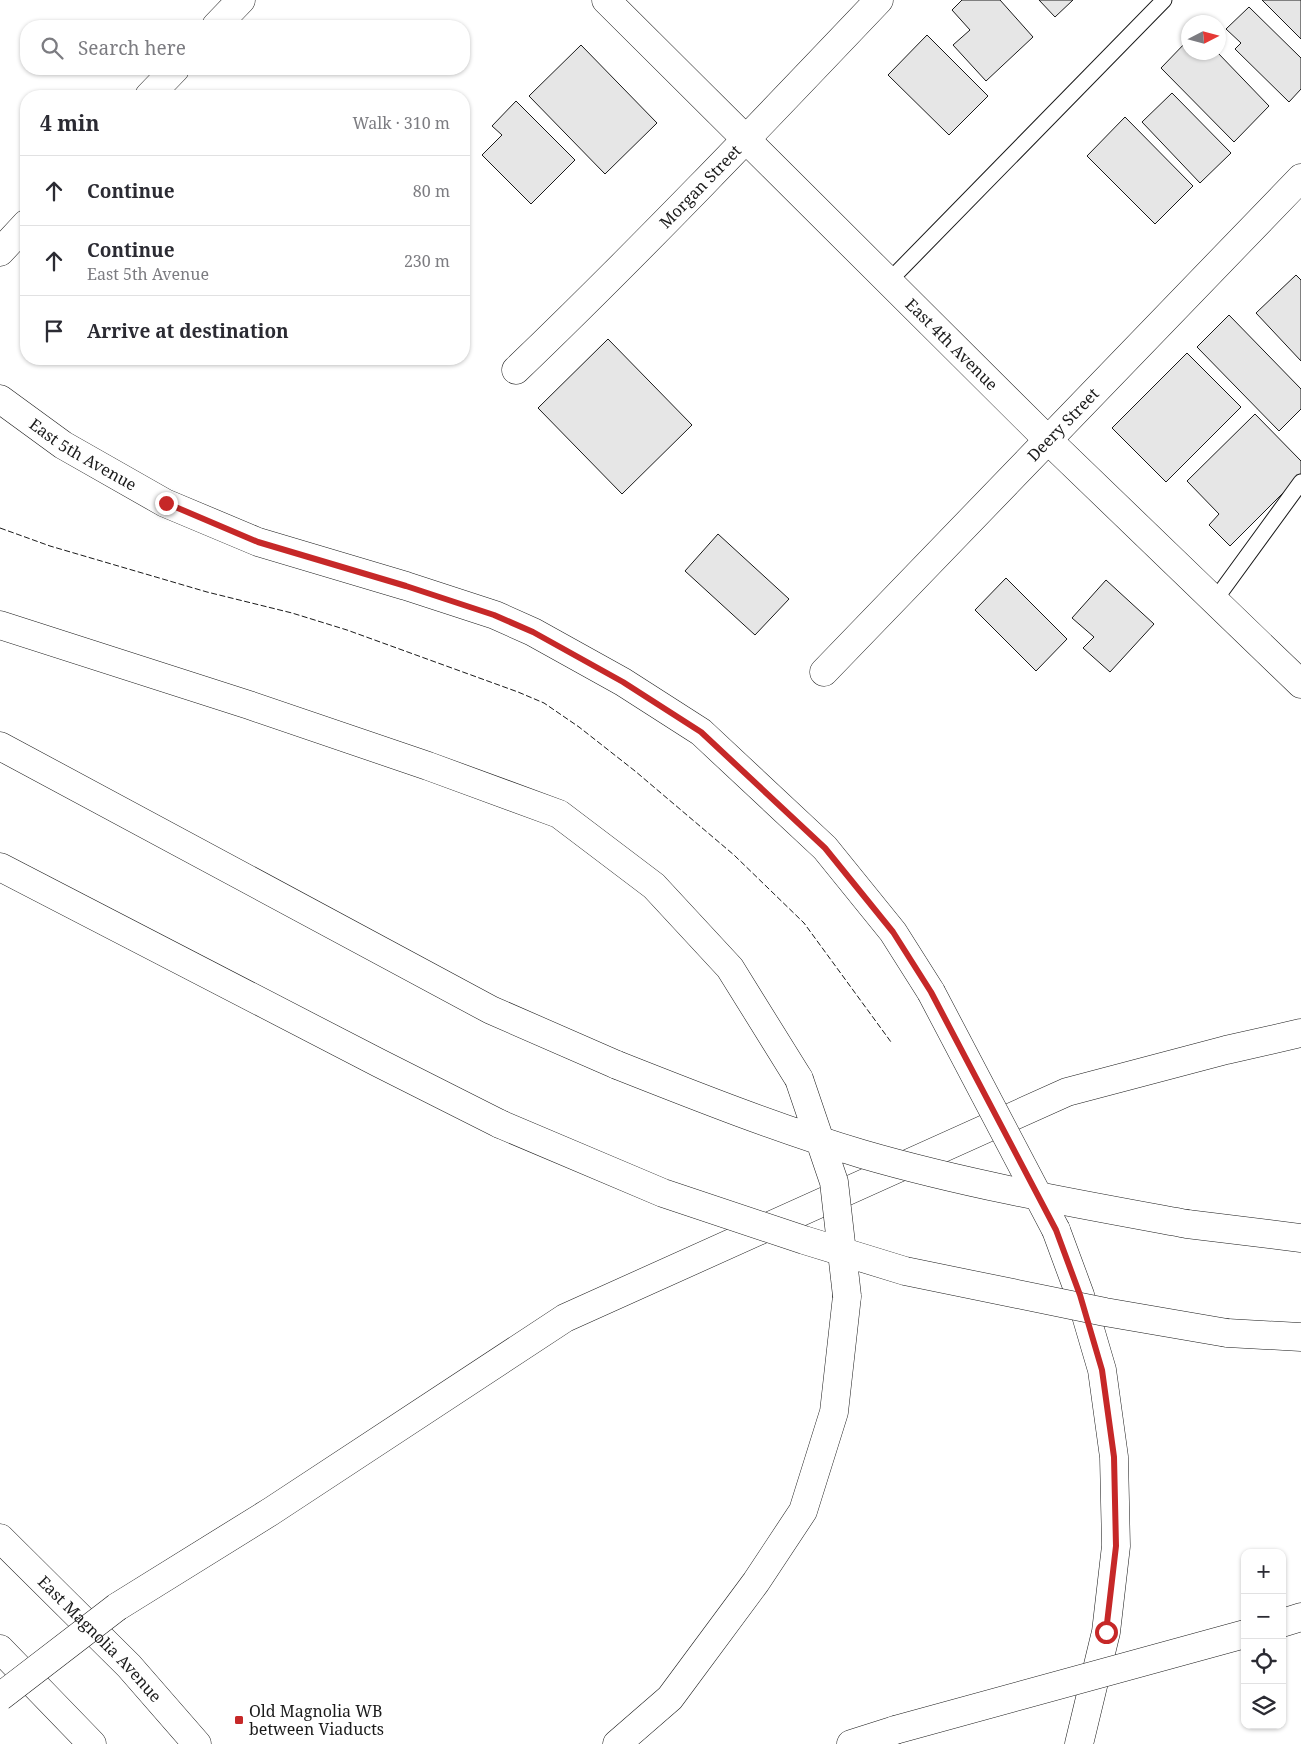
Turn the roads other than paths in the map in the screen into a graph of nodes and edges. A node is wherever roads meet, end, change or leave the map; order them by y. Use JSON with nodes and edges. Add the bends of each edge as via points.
{"nodes":[{"id":1,"x":241,"y":0,"type":"edge"},
{"id":2,"x":606,"y":0,"type":"edge"},
{"id":3,"x":879,"y":0,"type":"edge"},
{"id":4,"x":1164,"y":0,"type":"edge"},
{"id":5,"x":222,"y":20,"type":"edge"},
{"id":6,"x":169,"y":75,"type":"edge"},
{"id":7,"x":155,"y":90,"type":"edge"},
{"id":8,"x":747,"y":140,"type":"junction"},
{"id":9,"x":1301,"y":178,"type":"edge"},
{"id":10,"x":20,"y":230,"type":"edge"},
{"id":11,"x":0,"y":252,"type":"edge"},
{"id":12,"x":889,"y":281,"type":"junction"},
{"id":13,"x":516,"y":370,"type":"dead end"},
{"id":14,"x":0,"y":399,"type":"edge"},
{"id":15,"x":1048,"y":440,"type":"junction"},
{"id":16,"x":1301,"y":482,"type":"edge"},
{"id":17,"x":1214,"y":600,"type":"junction"},
{"id":18,"x":0,"y":625,"type":"edge"},
{"id":19,"x":824,"y":672,"type":"dead end"},
{"id":20,"x":1301,"y":684,"type":"edge"},
{"id":21,"x":0,"y":746,"type":"edge"},
{"id":22,"x":0,"y":867,"type":"edge"},
{"id":23,"x":1301,"y":1033,"type":"edge"},
{"id":24,"x":1301,"y":1238,"type":"edge"},
{"id":25,"x":1301,"y":1337,"type":"edge"},
{"id":26,"x":0,"y":1538,"type":"edge"},
{"id":27,"x":1301,"y":1617,"type":"edge"},
{"id":28,"x":1286,"y":1622,"type":"edge"},
{"id":29,"x":1241,"y":1635,"type":"edge"},
{"id":30,"x":0,"y":1649,"type":"edge"},
{"id":31,"x":0,"y":1697,"type":"edge"},
{"id":32,"x":92,"y":1744,"type":"edge"},
{"id":33,"x":197,"y":1744,"type":"edge"},
{"id":34,"x":617,"y":1744,"type":"edge"},
{"id":35,"x":851,"y":1744,"type":"edge"},
{"id":36,"x":1079,"y":1744,"type":"edge"}],
"edges":[{"from":1,"to":5,"type":"main road"},
{"from":2,"to":8,"type":"main road","name":"East 4th Avenue"},
{"from":3,"to":8,"type":"main road","name":"Morgan Street"},
{"from":4,"to":12,"type":"lane"},
{"from":6,"to":7,"type":"main road"},
{"from":8,"to":12,"type":"main road","name":"East 4th Avenue"},
{"from":8,"to":13,"type":"main road","name":"Morgan Street"},
{"from":9,"to":15,"type":"main road","name":"Deery Street"},
{"from":10,"to":11,"type":"main road"},
{"from":12,"to":15,"type":"main road","name":"East 4th Avenue"},
{"from":14,"to":36,"type":"main road","name":"East 5th Avenue","bridge":true,"via":[[63,445],[166,503],[258,542],[494,615],[533,632],[623,682],[701,732],[825,848],[893,932],[931,992],[1056,1230],[1080,1295],[1102,1370],[1114,1457],[1116,1546],[1106,1632]]},
{"from":15,"to":17,"type":"main road","name":"East 4th Avenue"},
{"from":15,"to":19,"type":"main road","name":"Deery Street"},
{"from":16,"to":17,"type":"lane"},
{"from":17,"to":20,"type":"main road","name":"East 4th Avenue"},
{"from":18,"to":34,"type":"main road","bridge":true,"via":[[249,705],[560,814],[654,886],[730,968],[799,1079],[834,1182],[847,1296],[834,1412],[803,1512],[670,1698]]},
{"from":21,"to":24,"type":"main road","bridge":true,"via":[[491,1010],[617,1065],[758,1120],[863,1154],[974,1182],[1104,1210]]},
{"from":22,"to":25,"type":"main road","bridge":true,"via":[[500,1124],[663,1193],[904,1271],[1096,1310],[1227,1332]]},
{"from":23,"to":31,"type":"main road","bridge":true,"via":[[1067,1092],[565,1318],[270,1512],[117,1607]]},
{"from":26,"to":33,"type":"main road","name":"East Magnolia Avenue","via":[[129,1666]]},
{"from":27,"to":28,"type":"main road"},
{"from":29,"to":35,"type":"main road","bridge":true},
{"from":30,"to":32,"type":"main road"}]}
